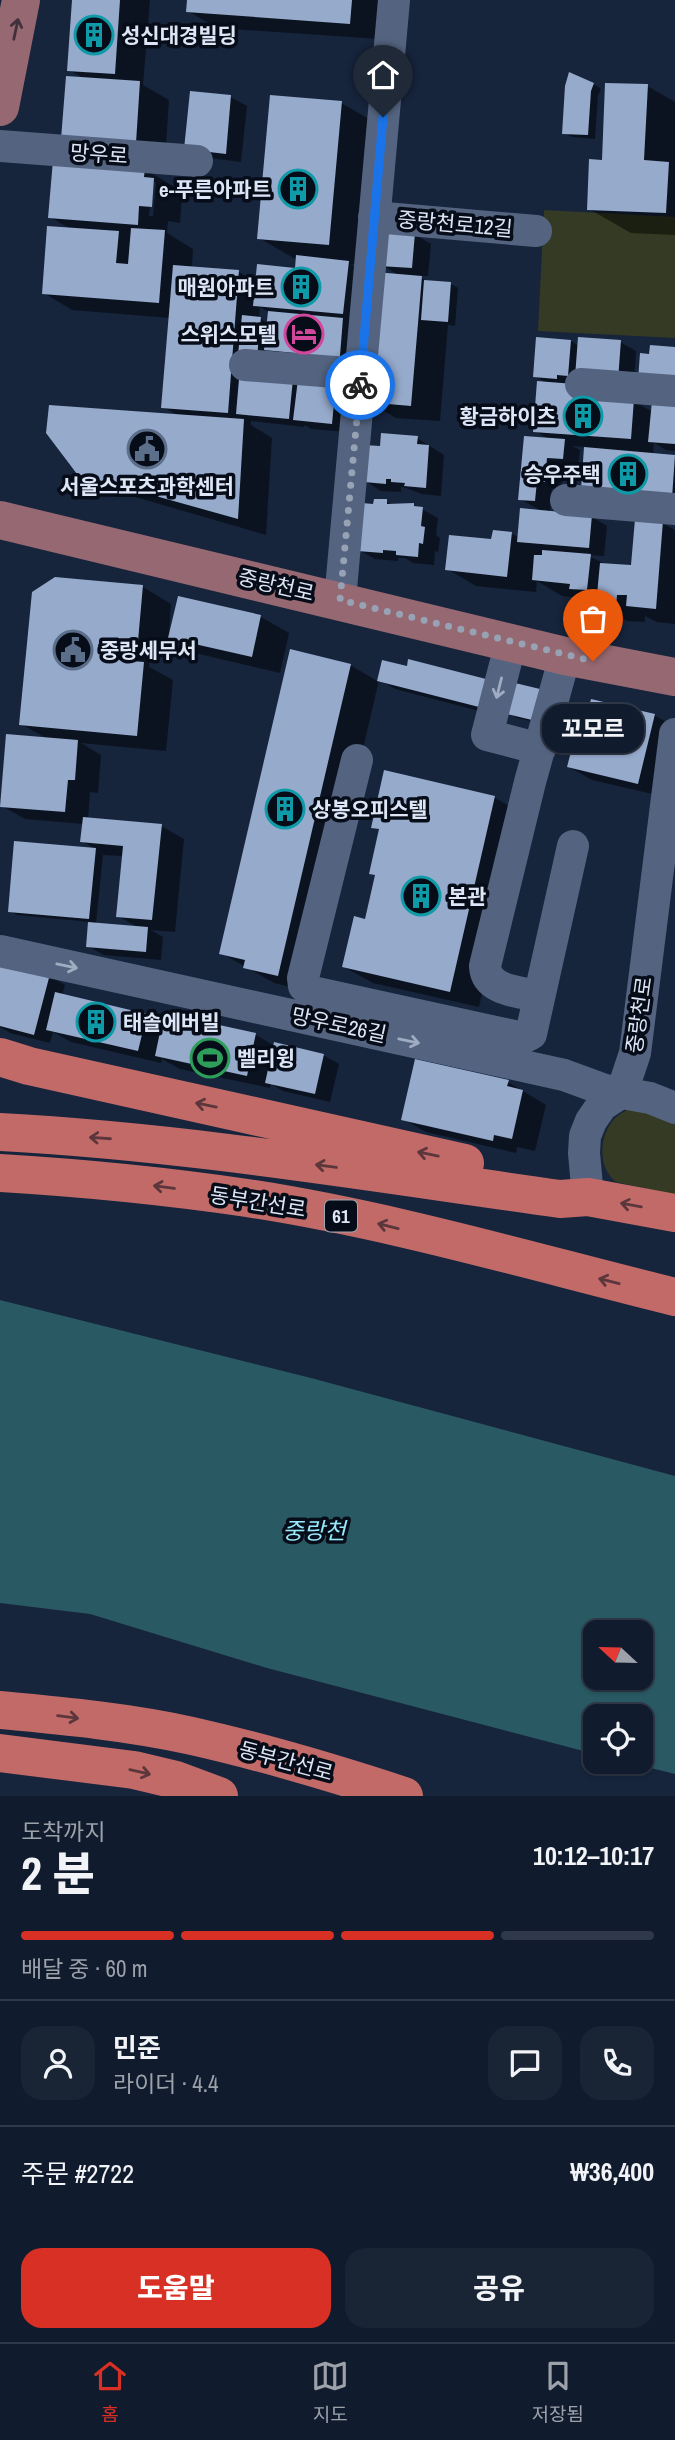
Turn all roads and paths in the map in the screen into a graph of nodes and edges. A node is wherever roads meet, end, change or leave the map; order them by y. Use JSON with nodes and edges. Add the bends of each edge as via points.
{"nodes":[{"id":1,"x":21,"y":0,"type":"edge"},
{"id":2,"x":394,"y":0,"type":"edge"},
{"id":3,"x":0,"y":107,"type":"edge"},
{"id":4,"x":0,"y":146,"type":"edge"},
{"id":5,"x":197,"y":162,"type":"dead end"},
{"id":6,"x":374,"y":217,"type":"junction"},
{"id":7,"x":536,"y":231,"type":"dead end"},
{"id":8,"x":245,"y":365,"type":"dead end"},
{"id":9,"x":361,"y":374,"type":"junction"},
{"id":10,"x":581,"y":384,"type":"dead end"},
{"id":11,"x":675,"y":391,"type":"edge"},
{"id":12,"x":566,"y":500,"type":"dead end"},
{"id":13,"x":675,"y":509,"type":"edge"},
{"id":14,"x":0,"y":520,"type":"edge"},
{"id":15,"x":340,"y":600,"type":"junction"},
{"id":16,"x":511,"y":642,"type":"junction"},
{"id":17,"x":565,"y":656,"type":"junction"},
{"id":18,"x":675,"y":677,"type":"edge"},
{"id":19,"x":675,"y":734,"type":"edge"},
{"id":20,"x":540,"y":749,"type":"junction"},
{"id":21,"x":356,"y":760,"type":"dead end"},
{"id":22,"x":573,"y":846,"type":"dead end"},
{"id":23,"x":0,"y":951,"type":"edge"},
{"id":24,"x":539,"y":996,"type":"junction"},
{"id":25,"x":0,"y":1057,"type":"edge"},
{"id":26,"x":622,"y":1092,"type":"junction"},
{"id":27,"x":675,"y":1108,"type":"edge"},
{"id":28,"x":0,"y":1132,"type":"edge"},
{"id":29,"x":0,"y":1174,"type":"edge"},
{"id":30,"x":588,"y":1197,"type":"junction"},
{"id":31,"x":675,"y":1213,"type":"edge"},
{"id":32,"x":675,"y":1297,"type":"edge"},
{"id":33,"x":0,"y":1710,"type":"edge"},
{"id":34,"x":0,"y":1753,"type":"edge"},
{"id":35,"x":219,"y":1796,"type":"edge"},
{"id":36,"x":404,"y":1796,"type":"edge"}],
"edges":[{"from":3,"to":1,"type":"main road","one_way":true},
{"from":2,"to":6,"type":"street","name":"중랑천로12길"},
{"from":4,"to":5,"type":"street","name":"망우로"},
{"from":6,"to":7,"type":"street","name":"중랑천로12길"},
{"from":6,"to":9,"type":"street","name":"중랑천로12길"},
{"from":8,"to":9,"type":"street"},
{"from":9,"to":15,"type":"street","name":"중랑천로12길"},
{"from":10,"to":11,"type":"street"},
{"from":12,"to":13,"type":"street"},
{"from":14,"to":15,"type":"main road","name":"중랑천로"},
{"from":15,"to":16,"type":"main road","name":"중랑천로"},
{"from":16,"to":17,"type":"main road","name":"중랑천로"},
{"from":16,"to":20,"type":"street","one_way":true,"via":[[487,735]]},
{"from":17,"to":18,"type":"main road","name":"중랑천로"},
{"from":17,"to":20,"type":"street"},
{"from":19,"to":26,"type":"street","name":"중랑천로","via":[[635,1053]]},
{"from":20,"to":24,"type":"street","via":[[485,967],[492,983]]},
{"from":21,"to":24,"type":"street","via":[[304,986],[312,992],[523,1038],[531,1034]]},
{"from":22,"to":24,"type":"street"},
{"from":23,"to":26,"type":"street","name":"망우로26길","one_way":true,"via":[[564,1075]]},
{"from":30,"to":25,"type":"highway","one_way":true,"via":[[562,1184]]},
{"from":26,"to":27,"type":"street","name":"망우로26길"},
{"from":26,"to":30,"type":"street","via":[[602,1105],[585,1136]]},
{"from":30,"to":28,"type":"highway","one_way":true,"via":[[560,1199],[130,1140]]},
{"from":32,"to":29,"type":"highway","name":"동부간선로","number":"61","one_way":true,"via":[[365,1221],[249,1199],[108,1180]]},
{"from":31,"to":30,"type":"highway","one_way":true},
{"from":33,"to":36,"type":"highway","name":"동부간선로","one_way":true,"via":[[191,1735]]},
{"from":34,"to":35,"type":"highway","one_way":true,"via":[[134,1770]]}]}
